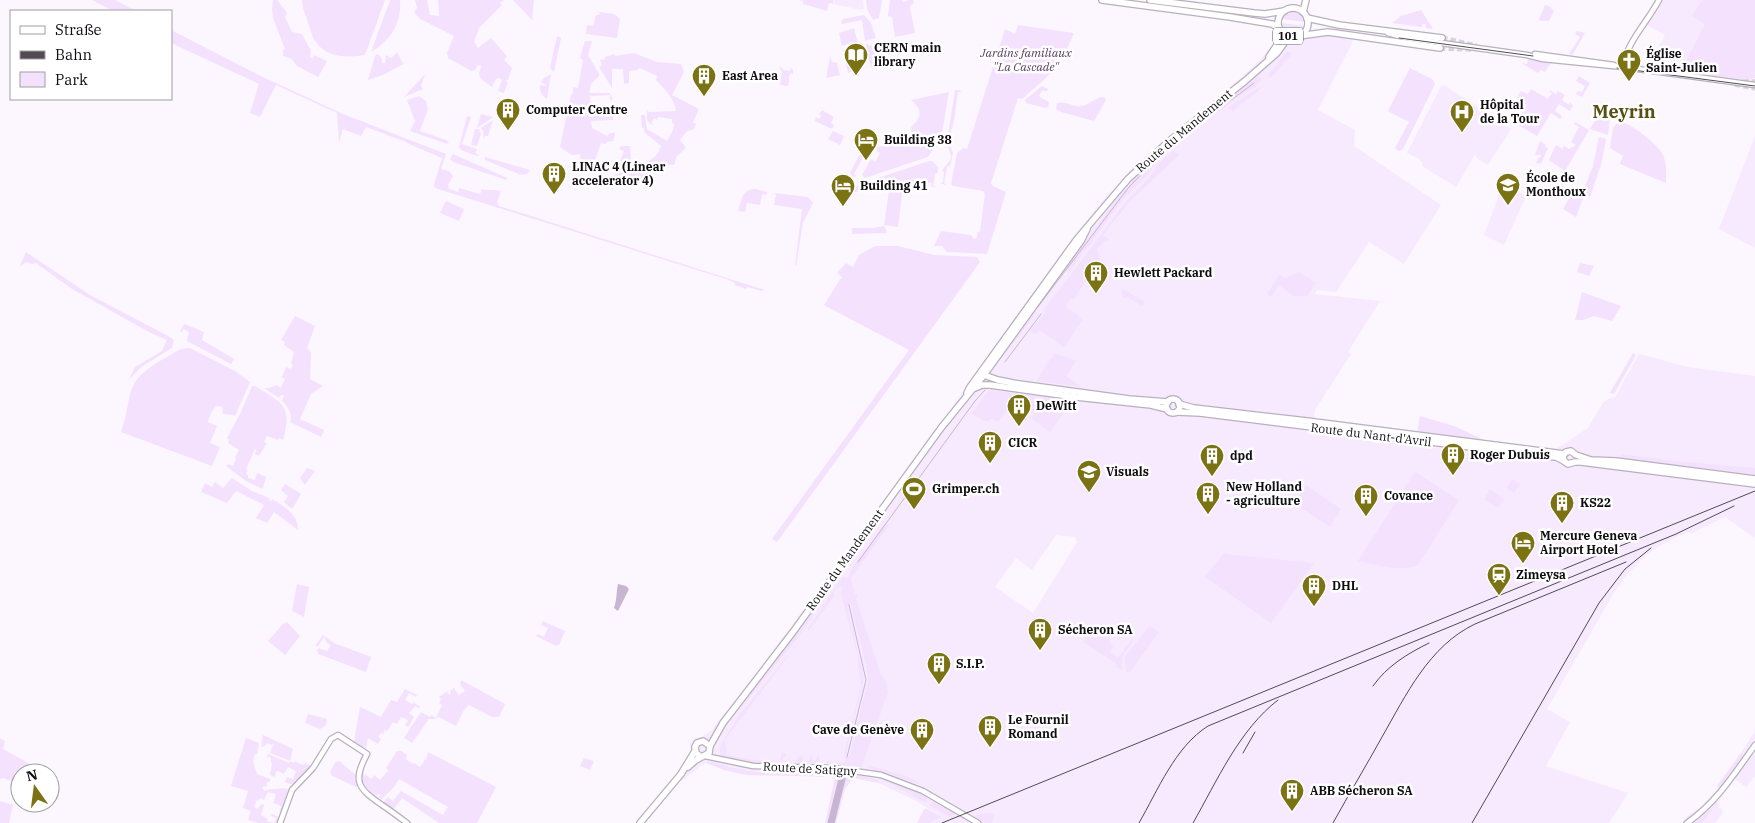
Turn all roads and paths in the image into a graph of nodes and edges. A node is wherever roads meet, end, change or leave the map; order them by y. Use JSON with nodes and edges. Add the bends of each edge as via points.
{"nodes":[{"id":1,"x":1102,"y":0,"type":"edge"},
{"id":2,"x":1150,"y":0,"type":"edge"},
{"id":3,"x":1302,"y":0,"type":"edge"},
{"id":4,"x":1306,"y":0,"type":"edge"},
{"id":5,"x":1659,"y":0,"type":"edge"},
{"id":6,"x":1293,"y":8,"type":"junction"},
{"id":7,"x":1284,"y":11,"type":"junction"},
{"id":8,"x":1305,"y":15,"type":"junction"},
{"id":9,"x":1373,"y":29,"type":"junction"},
{"id":10,"x":1280,"y":30,"type":"junction"},
{"id":11,"x":1299,"y":36,"type":"junction"},
{"id":12,"x":1292,"y":37,"type":"junction"},
{"id":13,"x":1372,"y":38,"type":"junction"},
{"id":14,"x":1406,"y":38,"type":"junction"},
{"id":15,"x":1442,"y":38,"type":"tunnel mouth"},
{"id":16,"x":1440,"y":48,"type":"tunnel mouth"},
{"id":17,"x":1527,"y":55,"type":"junction"},
{"id":18,"x":1266,"y":61,"type":"junction"},
{"id":19,"x":1623,"y":67,"type":"junction"},
{"id":20,"x":1755,"y":85,"type":"edge"},
{"id":21,"x":1087,"y":229,"type":"junction"},
{"id":22,"x":990,"y":366,"type":"junction"},
{"id":23,"x":981,"y":376,"type":"junction"},
{"id":24,"x":991,"y":381,"type":"junction"},
{"id":25,"x":973,"y":389,"type":"junction"},
{"id":26,"x":966,"y":395,"type":"junction"},
{"id":27,"x":1168,"y":402,"type":"junction"},
{"id":28,"x":1179,"y":404,"type":"junction"},
{"id":29,"x":1167,"y":409,"type":"junction"},
{"id":30,"x":1177,"y":412,"type":"junction"},
{"id":31,"x":1564,"y":454,"type":"junction"},
{"id":32,"x":1576,"y":459,"type":"junction"},
{"id":33,"x":1564,"y":461,"type":"junction"},
{"id":34,"x":1755,"y":479,"type":"edge"},
{"id":35,"x":1755,"y":484,"type":"edge"},
{"id":36,"x":723,"y":723,"type":"junction"},
{"id":37,"x":703,"y":741,"type":"junction"},
{"id":38,"x":1755,"y":745,"type":"edge"},
{"id":39,"x":710,"y":748,"type":"junction"},
{"id":40,"x":695,"y":751,"type":"junction"},
{"id":41,"x":703,"y":756,"type":"junction"},
{"id":42,"x":721,"y":759,"type":"junction"},
{"id":43,"x":681,"y":774,"type":"junction"},
{"id":44,"x":280,"y":823,"type":"edge"},
{"id":45,"x":407,"y":823,"type":"edge"},
{"id":46,"x":640,"y":823,"type":"edge"},
{"id":47,"x":978,"y":823,"type":"edge"},
{"id":48,"x":1687,"y":823,"type":"edge"}],
"edges":[{"from":1,"to":10,"type":"main road","number":"101","via":[[1272,24]]},
{"from":2,"to":7,"type":"main road","number":"101","via":[[1265,14]]},
{"from":3,"to":6,"type":"main road"},
{"from":4,"to":8,"type":"main road"},
{"from":5,"to":19,"type":"street","via":[[1631,44]]},
{"from":6,"to":7,"type":"main road","number":"101"},
{"from":6,"to":8,"type":"main road","number":"101"},
{"from":7,"to":10,"type":"main road","number":"101","via":[[1279,20]]},
{"from":8,"to":9,"type":"main road","number":"101","via":[[1339,25]]},
{"from":8,"to":11,"type":"main road","number":"101","via":[[1307,28]]},
{"from":9,"to":14,"type":"street"},
{"from":9,"to":15,"type":"main road","number":"101"},
{"from":10,"to":12,"type":"main road","number":"101"},
{"from":10,"to":18,"type":"main road","name":"Route du Mandement","via":[[1281,39]]},
{"from":11,"to":12,"type":"main road","number":"101"},
{"from":11,"to":13,"type":"main road","number":"101","via":[[1328,32]]},
{"from":12,"to":18,"type":"main road","name":"Route du Mandement"},
{"from":13,"to":14,"type":"street"},
{"from":13,"to":16,"type":"main road","number":"101"},
{"from":14,"to":17,"type":"street"},
{"from":17,"to":19,"type":"street"},
{"from":17,"to":19,"type":"street"},
{"from":18,"to":21,"type":"main road","name":"Route du Mandement","via":[[1143,164]]},
{"from":19,"to":20,"type":"street"},
{"from":21,"to":22,"type":"main road","name":"Route du Mandement"},
{"from":21,"to":23,"type":"main road","name":"Route du Mandement"},
{"from":22,"to":23,"type":"main road","name":"Route du Mandement"},
{"from":22,"to":24,"type":"main road"},
{"from":23,"to":24,"type":"main road"},
{"from":23,"to":25,"type":"main road","name":"Route du Mandement"},
{"from":23,"to":26,"type":"main road","name":"Route du Mandement"},
{"from":24,"to":25,"type":"main road"},
{"from":24,"to":27,"type":"main road"},
{"from":24,"to":29,"type":"main road"},
{"from":25,"to":26,"type":"main road","name":"Route du Mandement"},
{"from":26,"to":36,"type":"main road","name":"Route du Mandement"},
{"from":27,"to":28,"type":"main road","via":[[1174,400]]},
{"from":27,"to":29,"type":"main road"},
{"from":28,"to":30,"type":"main road"},
{"from":28,"to":31,"type":"main road","name":"Route du Nant-d'Avril"},
{"from":29,"to":30,"type":"main road","via":[[1171,413]]},
{"from":30,"to":33,"type":"main road","name":"Route du Nant-d'Avril","via":[[1556,457]]},
{"from":31,"to":32,"type":"main road","name":"Route du Nant-d'Avril","via":[[1571,451]]},
{"from":31,"to":33,"type":"main road"},
{"from":32,"to":33,"type":"main road","name":"Route du Nant-d'Avril","via":[[1570,464]]},
{"from":32,"to":34,"type":"main road"},
{"from":32,"to":35,"type":"main road"},
{"from":36,"to":37,"type":"main road","name":"Route du Mandement"},
{"from":36,"to":39,"type":"main road","name":"Route du Mandement"},
{"from":37,"to":39,"type":"main road"},
{"from":37,"to":40,"type":"main road","via":[[697,743]]},
{"from":38,"to":48,"type":"street","via":[[1714,800]]},
{"from":39,"to":41,"type":"main road"},
{"from":39,"to":42,"type":"street","name":"Route de Satigny"},
{"from":40,"to":41,"type":"main road"},
{"from":40,"to":43,"type":"main road"},
{"from":41,"to":42,"type":"street","name":"Route de Satigny"},
{"from":41,"to":43,"type":"main road"},
{"from":42,"to":47,"type":"street","name":"Route de Satigny","via":[[753,766],[833,768],[881,775],[923,791]]},
{"from":43,"to":46,"type":"main road"},
{"from":44,"to":45,"type":"street","via":[[292,790],[338,734],[367,754],[358,775],[364,792]]}]}
